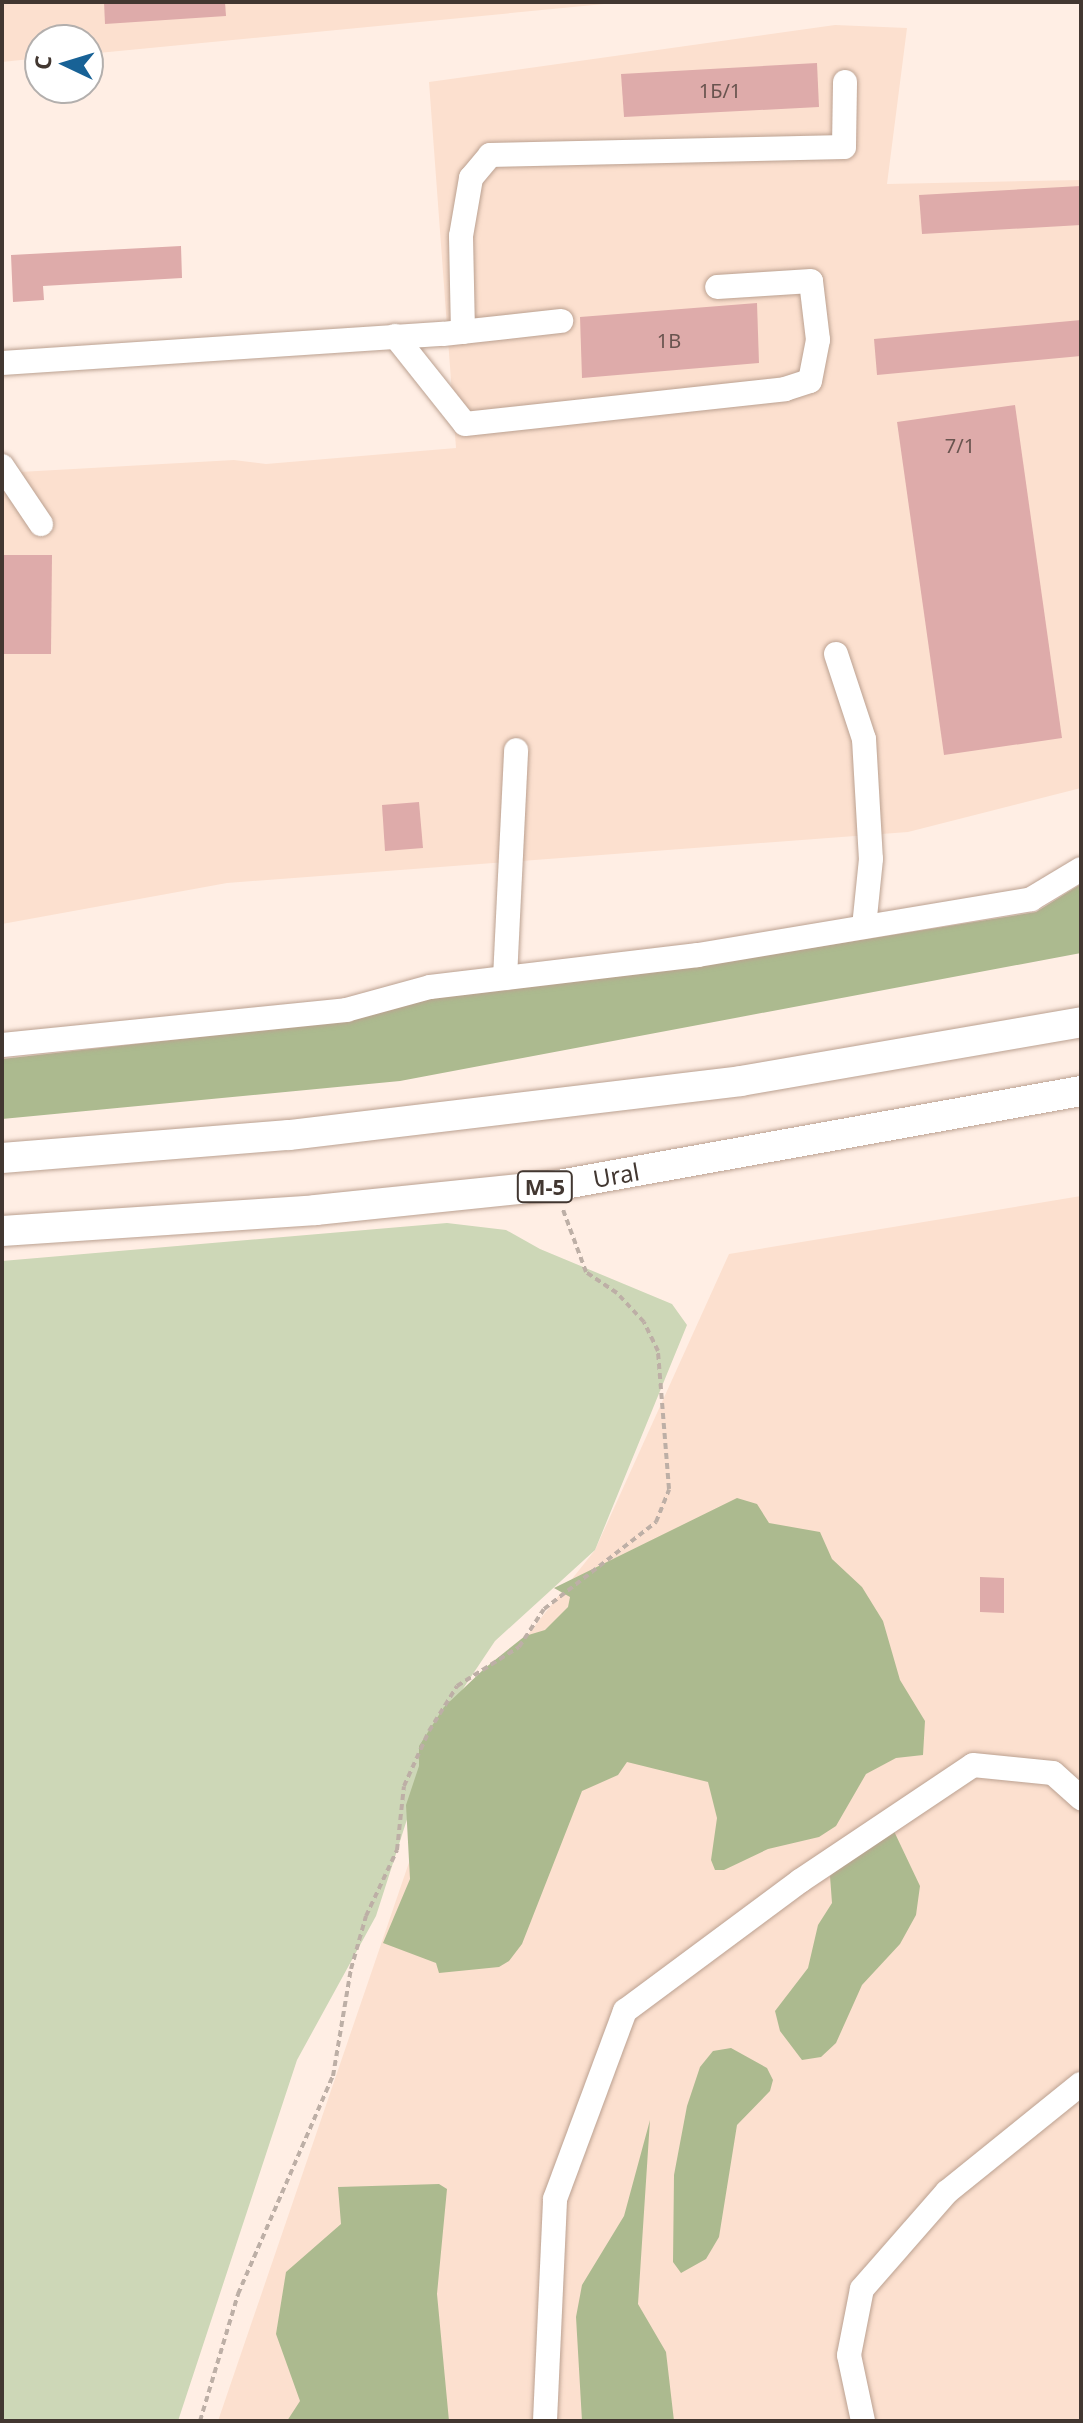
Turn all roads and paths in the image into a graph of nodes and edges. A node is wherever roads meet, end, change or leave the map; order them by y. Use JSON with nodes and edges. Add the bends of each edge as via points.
{"nodes":[{"id":1,"x":845,"y":82,"type":"dead end"},
{"id":2,"x":717,"y":287,"type":"dead end"},
{"id":3,"x":561,"y":321,"type":"dead end"},
{"id":4,"x":463,"y":332,"type":"junction"},
{"id":5,"x":395,"y":336,"type":"junction"},
{"id":6,"x":2,"y":363,"type":"edge"},
{"id":7,"x":2,"y":466,"type":"edge"},
{"id":8,"x":41,"y":524,"type":"dead end"},
{"id":9,"x":836,"y":654,"type":"dead end"},
{"id":10,"x":516,"y":750,"type":"dead end"},
{"id":11,"x":1081,"y":869,"type":"edge"},
{"id":12,"x":864,"y":927,"type":"junction"},
{"id":13,"x":505,"y":978,"type":"junction"},
{"id":14,"x":1081,"y":1022,"type":"edge"},
{"id":15,"x":2,"y":1045,"type":"edge"},
{"id":16,"x":1081,"y":1091,"type":"edge"},
{"id":17,"x":2,"y":1158,"type":"edge"},
{"id":18,"x":559,"y":1185,"type":"junction"},
{"id":19,"x":2,"y":1231,"type":"edge"},
{"id":20,"x":1081,"y":1798,"type":"edge"},
{"id":21,"x":1081,"y":2084,"type":"edge"},
{"id":22,"x":200,"y":2421,"type":"edge"},
{"id":23,"x":545,"y":2421,"type":"edge"},
{"id":24,"x":863,"y":2421,"type":"edge"}],
"edges":[{"from":1,"to":4,"type":"lane","via":[[844,147],[490,155],[471,178],[461,236]]},
{"from":2,"to":5,"type":"lane","via":[[811,281],[818,340],[810,381],[785,389],[465,424]]},
{"from":3,"to":4,"type":"lane"},
{"from":4,"to":5,"type":"lane"},
{"from":5,"to":6,"type":"lane"},
{"from":7,"to":8,"type":"lane"},
{"from":9,"to":12,"type":"lane","via":[[864,739],[871,859]]},
{"from":10,"to":13,"type":"lane"},
{"from":11,"to":12,"type":"lane","via":[[1031,899]]},
{"from":12,"to":13,"type":"lane","via":[[698,955]]},
{"from":13,"to":15,"type":"lane","via":[[430,987],[346,1010]]},
{"from":14,"to":17,"type":"main road","via":[[741,1081],[289,1135]]},
{"from":16,"to":18,"type":"main road","name":"Ural","number":"М-5"},
{"from":18,"to":19,"type":"main road","name":"Ural","number":"М-5","via":[[316,1210]]},
{"from":18,"to":22,"type":"path","via":[[564,1225],[586,1272],[617,1293],[644,1322],[658,1351],[669,1489],[656,1522],[544,1609],[519,1647],[457,1686],[429,1731],[404,1786],[397,1850],[354,1956],[333,2076],[238,2294]]},
{"from":20,"to":23,"type":"lane","via":[[1053,1773],[973,1765],[800,1881],[625,2011],[555,2199]]},
{"from":21,"to":24,"type":"lane","via":[[947,2192],[862,2289],[849,2355]]}]}
